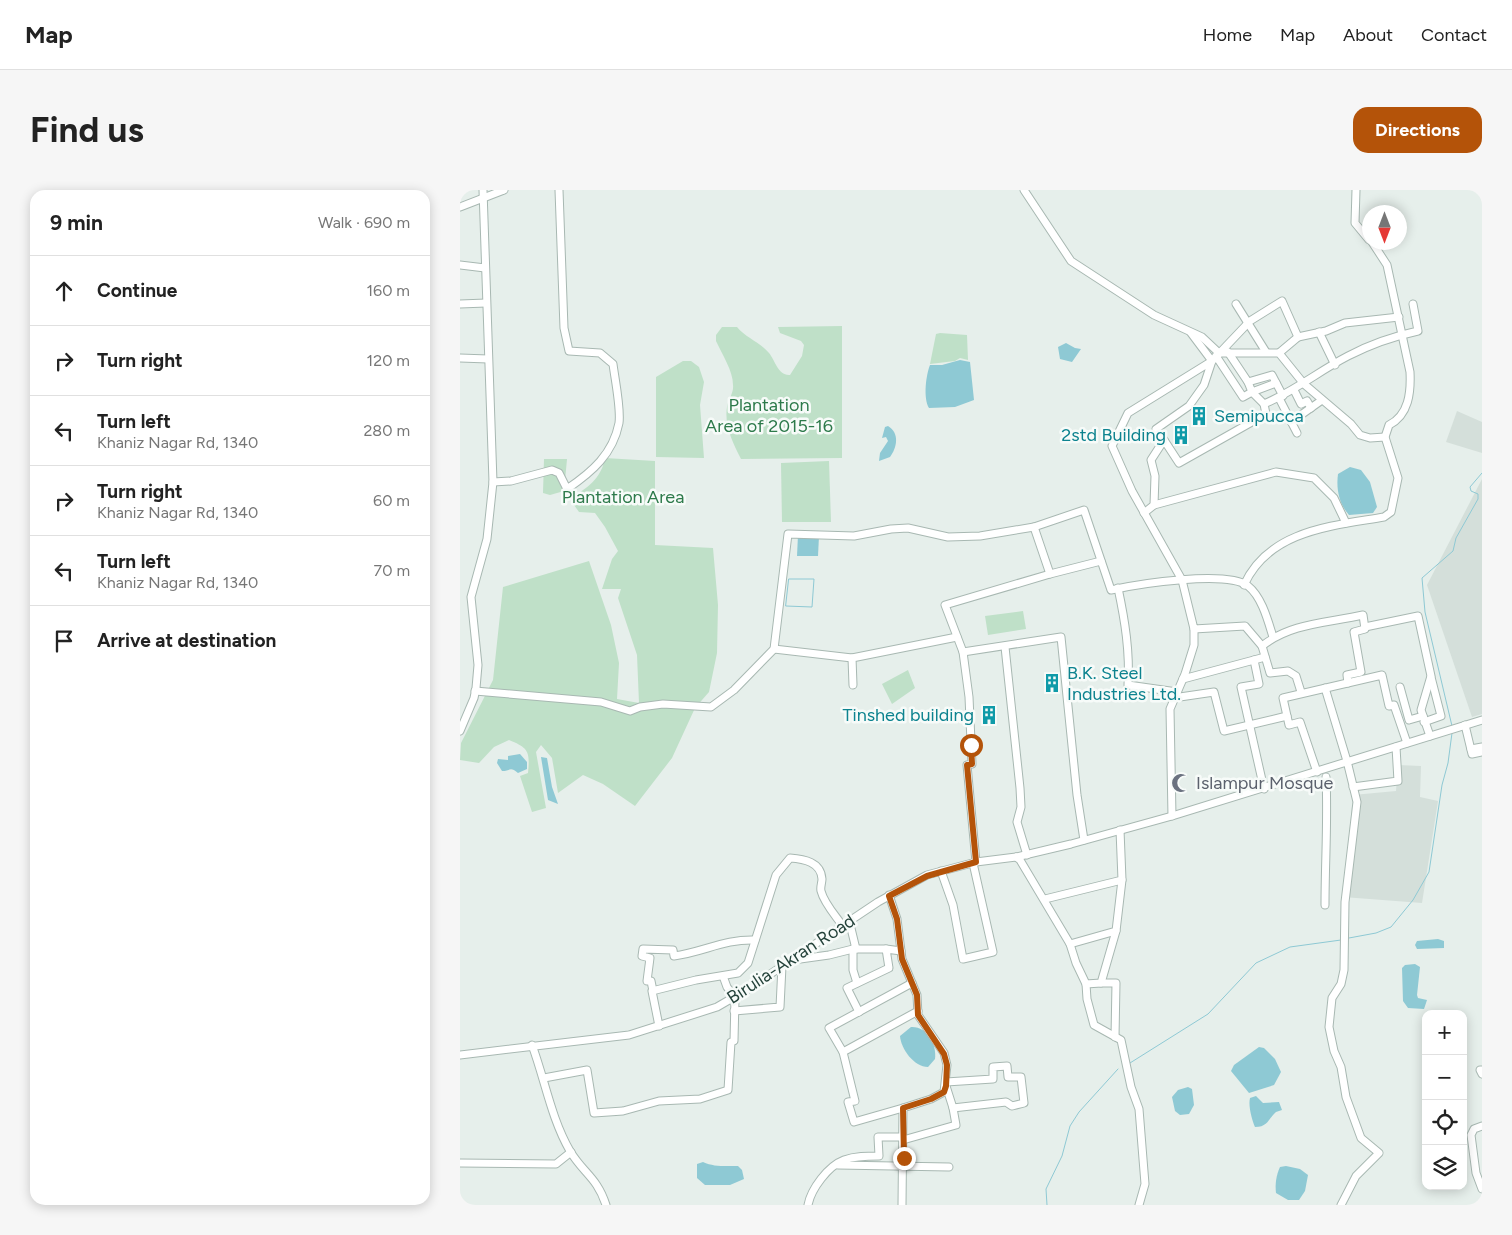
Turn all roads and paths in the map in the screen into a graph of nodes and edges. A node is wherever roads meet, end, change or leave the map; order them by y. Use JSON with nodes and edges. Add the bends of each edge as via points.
{"nodes":[{"id":1,"x":483,"y":190,"type":"edge"},
{"id":2,"x":504,"y":190,"type":"edge"},
{"id":3,"x":559,"y":190,"type":"edge"},
{"id":4,"x":1024,"y":190,"type":"edge"},
{"id":5,"x":1356,"y":190,"type":"edge"},
{"id":6,"x":483,"y":199,"type":"junction"},
{"id":7,"x":460,"y":208,"type":"edge"},
{"id":8,"x":1362,"y":231,"type":"edge"},
{"id":9,"x":1377,"y":250,"type":"edge"},
{"id":10,"x":460,"y":265,"type":"edge"},
{"id":11,"x":485,"y":268,"type":"junction"},
{"id":12,"x":486,"y":303,"type":"junction"},
{"id":13,"x":460,"y":304,"type":"edge"},
{"id":14,"x":1236,"y":304,"type":"dead end"},
{"id":15,"x":1413,"y":304,"type":"dead end"},
{"id":16,"x":1399,"y":317,"type":"junction"},
{"id":17,"x":1248,"y":324,"type":"junction"},
{"id":18,"x":1191,"y":332,"type":"junction"},
{"id":19,"x":1319,"y":332,"type":"junction"},
{"id":20,"x":1403,"y":334,"type":"junction"},
{"id":21,"x":1298,"y":337,"type":"junction"},
{"id":22,"x":1228,"y":352,"type":"junction"},
{"id":23,"x":1266,"y":352,"type":"junction"},
{"id":24,"x":1278,"y":353,"type":"junction"},
{"id":25,"x":1215,"y":357,"type":"junction"},
{"id":26,"x":460,"y":358,"type":"edge"},
{"id":27,"x":488,"y":358,"type":"junction"},
{"id":28,"x":1334,"y":365,"type":"junction"},
{"id":29,"x":1248,"y":382,"type":"junction"},
{"id":30,"x":1276,"y":383,"type":"junction"},
{"id":31,"x":1304,"y":384,"type":"junction"},
{"id":32,"x":1294,"y":390,"type":"junction"},
{"id":33,"x":1252,"y":392,"type":"junction"},
{"id":34,"x":1281,"y":397,"type":"junction"},
{"id":35,"x":1322,"y":400,"type":"junction"},
{"id":36,"x":1264,"y":404,"type":"junction"},
{"id":37,"x":1311,"y":408,"type":"junction"},
{"id":38,"x":1291,"y":422,"type":"junction"},
{"id":39,"x":1297,"y":433,"type":"dead end"},
{"id":40,"x":1386,"y":437,"type":"junction"},
{"id":41,"x":1164,"y":440,"type":"junction"},
{"id":42,"x":493,"y":482,"type":"junction"},
{"id":43,"x":1154,"y":505,"type":"junction"},
{"id":44,"x":1144,"y":513,"type":"junction"},
{"id":45,"x":1346,"y":523,"type":"junction"},
{"id":46,"x":1034,"y":527,"type":"junction"},
{"id":47,"x":1101,"y":561,"type":"junction"},
{"id":48,"x":1050,"y":574,"type":"junction"},
{"id":49,"x":1182,"y":580,"type":"junction"},
{"id":50,"x":1244,"y":585,"type":"junction"},
{"id":51,"x":1118,"y":588,"type":"junction"},
{"id":52,"x":1365,"y":627,"type":"junction"},
{"id":53,"x":1194,"y":630,"type":"junction"},
{"id":54,"x":958,"y":637,"type":"junction"},
{"id":55,"x":1274,"y":637,"type":"junction"},
{"id":56,"x":1005,"y":646,"type":"junction"},
{"id":57,"x":1262,"y":646,"type":"junction"},
{"id":58,"x":774,"y":649,"type":"junction"},
{"id":59,"x":963,"y":652,"type":"junction"},
{"id":60,"x":1265,"y":657,"type":"junction"},
{"id":61,"x":852,"y":658,"type":"junction"},
{"id":62,"x":1254,"y":660,"type":"junction"},
{"id":63,"x":1431,"y":676,"type":"junction"},
{"id":64,"x":1183,"y":679,"type":"junction"},
{"id":65,"x":1348,"y":683,"type":"junction"},
{"id":66,"x":853,"y":685,"type":"dead end"},
{"id":67,"x":1400,"y":687,"type":"dead end"},
{"id":68,"x":1324,"y":688,"type":"junction"},
{"id":69,"x":475,"y":691,"type":"junction"},
{"id":70,"x":1301,"y":692,"type":"junction"},
{"id":71,"x":1175,"y":695,"type":"junction"},
{"id":72,"x":1287,"y":716,"type":"junction"},
{"id":73,"x":1423,"y":719,"type":"junction"},
{"id":74,"x":1482,"y":720,"type":"edge"},
{"id":75,"x":1465,"y":725,"type":"junction"},
{"id":76,"x":1248,"y":726,"type":"junction"},
{"id":77,"x":460,"y":731,"type":"edge"},
{"id":78,"x":1430,"y":736,"type":"junction"},
{"id":79,"x":1407,"y":744,"type":"junction"},
{"id":80,"x":1396,"y":746,"type":"junction"},
{"id":81,"x":1482,"y":747,"type":"edge"},
{"id":82,"x":1471,"y":749,"type":"junction"},
{"id":83,"x":1482,"y":752,"type":"edge"},
{"id":84,"x":1347,"y":761,"type":"junction"},
{"id":85,"x":1317,"y":772,"type":"junction"},
{"id":86,"x":1326,"y":777,"type":"dead end"},
{"id":87,"x":1353,"y":787,"type":"junction"},
{"id":88,"x":1264,"y":789,"type":"junction"},
{"id":89,"x":1172,"y":816,"type":"junction"},
{"id":90,"x":1120,"y":830,"type":"junction"},
{"id":91,"x":1084,"y":840,"type":"junction"},
{"id":92,"x":1027,"y":855,"type":"junction"},
{"id":93,"x":1016,"y":857,"type":"junction"},
{"id":94,"x":975,"y":863,"type":"junction"},
{"id":95,"x":941,"y":871,"type":"junction"},
{"id":96,"x":1122,"y":880,"type":"junction"},
{"id":97,"x":889,"y":896,"type":"junction"},
{"id":98,"x":1045,"y":899,"type":"junction"},
{"id":99,"x":1325,"y":905,"type":"dead end"},
{"id":100,"x":849,"y":920,"type":"junction"},
{"id":101,"x":842,"y":925,"type":"junction"},
{"id":102,"x":1116,"y":931,"type":"junction"},
{"id":103,"x":755,"y":940,"type":"junction"},
{"id":104,"x":1070,"y":944,"type":"junction"},
{"id":105,"x":855,"y":949,"type":"junction"},
{"id":106,"x":886,"y":950,"type":"junction"},
{"id":107,"x":901,"y":951,"type":"junction"},
{"id":108,"x":839,"y":953,"type":"junction"},
{"id":109,"x":852,"y":959,"type":"junction"},
{"id":110,"x":786,"y":964,"type":"junction"},
{"id":111,"x":723,"y":976,"type":"junction"},
{"id":112,"x":857,"y":983,"type":"junction"},
{"id":113,"x":912,"y":983,"type":"junction"},
{"id":114,"x":1101,"y":983,"type":"junction"},
{"id":115,"x":1086,"y":984,"type":"junction"},
{"id":116,"x":652,"y":991,"type":"junction"},
{"id":117,"x":735,"y":998,"type":"junction"},
{"id":118,"x":734,"y":1011,"type":"junction"},
{"id":119,"x":918,"y":1011,"type":"junction"},
{"id":120,"x":859,"y":1012,"type":"junction"},
{"id":121,"x":659,"y":1026,"type":"junction"},
{"id":122,"x":1115,"y":1037,"type":"junction"},
{"id":123,"x":532,"y":1045,"type":"junction"},
{"id":124,"x":843,"y":1052,"type":"junction"},
{"id":125,"x":460,"y":1055,"type":"edge"},
{"id":126,"x":1482,"y":1070,"type":"edge"},
{"id":127,"x":1482,"y":1074,"type":"edge"},
{"id":128,"x":544,"y":1078,"type":"junction"},
{"id":129,"x":946,"y":1084,"type":"junction"},
{"id":130,"x":903,"y":1108,"type":"junction"},
{"id":131,"x":953,"y":1108,"type":"junction"},
{"id":132,"x":1482,"y":1126,"type":"edge"},
{"id":133,"x":903,"y":1138,"type":"junction"},
{"id":134,"x":571,"y":1152,"type":"junction"},
{"id":135,"x":460,"y":1162,"type":"edge"},
{"id":136,"x":838,"y":1164,"type":"junction"},
{"id":137,"x":903,"y":1166,"type":"junction"},
{"id":138,"x":949,"y":1167,"type":"dead end"},
{"id":139,"x":1482,"y":1189,"type":"edge"},
{"id":140,"x":606,"y":1205,"type":"edge"},
{"id":141,"x":808,"y":1205,"type":"edge"},
{"id":142,"x":902,"y":1205,"type":"edge"},
{"id":143,"x":1139,"y":1205,"type":"edge"},
{"id":144,"x":1341,"y":1205,"type":"edge"}],
"edges":[{"from":1,"to":6,"type":"street"},
{"from":2,"to":6,"type":"street"},
{"from":3,"to":42,"type":"street","via":[[564,328],[569,351],[600,353],[613,364],[619,422],[609,449],[592,472],[567,488],[560,473],[552,470],[511,481]]},
{"from":4,"to":18,"type":"street","via":[[1071,261],[1154,315]]},
{"from":5,"to":8,"type":"street","via":[[1355,223]]},
{"from":6,"to":7,"type":"street"},
{"from":6,"to":11,"type":"street"},
{"from":9,"to":16,"type":"street","via":[[1387,264]]},
{"from":10,"to":11,"type":"street"},
{"from":11,"to":12,"type":"street"},
{"from":12,"to":13,"type":"street"},
{"from":12,"to":27,"type":"street"},
{"from":14,"to":17,"type":"street"},
{"from":15,"to":20,"type":"street","via":[[1418,331]]},
{"from":16,"to":19,"type":"street","via":[[1345,323]]},
{"from":16,"to":20,"type":"street"},
{"from":17,"to":21,"type":"street","via":[[1282,302]]},
{"from":17,"to":23,"type":"street"},
{"from":17,"to":25,"type":"street"},
{"from":18,"to":25,"type":"street"},
{"from":18,"to":25,"type":"street","via":[[1202,338]]},
{"from":19,"to":21,"type":"street"},
{"from":19,"to":28,"type":"street"},
{"from":20,"to":28,"type":"street","via":[[1349,355]]},
{"from":20,"to":40,"type":"street","via":[[1411,387],[1407,406],[1397,421],[1389,425]]},
{"from":21,"to":24,"type":"street"},
{"from":22,"to":23,"type":"street"},
{"from":22,"to":25,"type":"street"},
{"from":22,"to":29,"type":"street"},
{"from":23,"to":24,"type":"street"},
{"from":24,"to":31,"type":"street"},
{"from":25,"to":33,"type":"street","via":[[1244,397]]},
{"from":25,"to":41,"type":"street","via":[[1204,386],[1189,406],[1156,429]]},
{"from":25,"to":44,"type":"street","via":[[1128,413],[1112,446]]},
{"from":26,"to":27,"type":"street"},
{"from":27,"to":42,"type":"street"},
{"from":28,"to":31,"type":"street"},
{"from":29,"to":30,"type":"street","via":[[1272,375]]},
{"from":29,"to":33,"type":"street"},
{"from":30,"to":33,"type":"street"},
{"from":30,"to":34,"type":"street"},
{"from":31,"to":32,"type":"street"},
{"from":31,"to":35,"type":"street"},
{"from":32,"to":34,"type":"street"},
{"from":32,"to":37,"type":"street","via":[[1302,404],[1307,401]]},
{"from":33,"to":36,"type":"street"},
{"from":34,"to":36,"type":"street"},
{"from":34,"to":38,"type":"street"},
{"from":35,"to":37,"type":"street"},
{"from":35,"to":40,"type":"street","via":[[1360,435]]},
{"from":36,"to":41,"type":"street","via":[[1266,414],[1179,463]]},
{"from":37,"to":38,"type":"street"},
{"from":38,"to":39,"type":"street"},
{"from":40,"to":45,"type":"street","via":[[1398,478],[1392,512],[1384,517]]},
{"from":41,"to":43,"type":"street","via":[[1150,460],[1155,476]]},
{"from":42,"to":69,"type":"street","via":[[487,539],[471,597],[478,665]]},
{"from":43,"to":44,"type":"street"},
{"from":43,"to":45,"type":"street","via":[[1276,472],[1314,478],[1334,498]]},
{"from":44,"to":49,"type":"street"},
{"from":45,"to":50,"type":"street","via":[[1303,532],[1276,548],[1262,558]]},
{"from":46,"to":47,"type":"street","via":[[1084,510]]},
{"from":46,"to":48,"type":"street"},
{"from":46,"to":58,"type":"street","via":[[980,536],[948,537],[908,528],[854,536],[788,534]]},
{"from":47,"to":48,"type":"street"},
{"from":47,"to":51,"type":"street","via":[[1111,590]]},
{"from":48,"to":54,"type":"street","via":[[945,605]]},
{"from":49,"to":50,"type":"street","via":[[1225,579]]},
{"from":49,"to":51,"type":"street"},
{"from":49,"to":53,"type":"street"},
{"from":50,"to":55,"type":"street","via":[[1262,606]]},
{"from":51,"to":71,"type":"street","via":[[1130,662],[1128,686]]},
{"from":52,"to":55,"type":"street","via":[[1363,615],[1297,627]]},
{"from":52,"to":63,"type":"street","via":[[1418,616]]},
{"from":52,"to":65,"type":"street","via":[[1365,630],[1354,632],[1362,672],[1347,675]]},
{"from":53,"to":57,"type":"street","via":[[1245,626]]},
{"from":53,"to":64,"type":"street","via":[[1194,645]]},
{"from":54,"to":59,"type":"street"},
{"from":54,"to":61,"type":"street"},
{"from":55,"to":57,"type":"street"},
{"from":56,"to":59,"type":"street"},
{"from":56,"to":91,"type":"street","via":[[1061,637],[1076,795]]},
{"from":56,"to":92,"type":"street","via":[[1020,788],[1021,807],[1017,822]]},
{"from":57,"to":60,"type":"street"},
{"from":58,"to":61,"type":"street"},
{"from":58,"to":69,"type":"street","via":[[734,690],[711,707],[663,704],[630,711],[601,702]]},
{"from":59,"to":94,"type":"street","via":[[969,697],[972,764],[967,765]]},
{"from":60,"to":62,"type":"street"},
{"from":60,"to":70,"type":"street","via":[[1270,673],[1288,671],[1296,676]]},
{"from":61,"to":66,"type":"street"},
{"from":62,"to":64,"type":"street"},
{"from":62,"to":76,"type":"street","via":[[1260,684],[1241,687]]},
{"from":63,"to":73,"type":"street","via":[[1421,710]]},
{"from":63,"to":73,"type":"street","via":[[1440,716]]},
{"from":64,"to":71,"type":"street"},
{"from":65,"to":68,"type":"street"},
{"from":65,"to":79,"type":"street","via":[[1382,675],[1390,706],[1394,705]]},
{"from":67,"to":73,"type":"street","via":[[1409,720]]},
{"from":68,"to":70,"type":"street"},
{"from":68,"to":84,"type":"street"},
{"from":69,"to":77,"type":"street"},
{"from":70,"to":72,"type":"street","via":[[1283,698]]},
{"from":71,"to":76,"type":"street","via":[[1214,692],[1224,731]]},
{"from":71,"to":89,"type":"street","via":[[1170,709]]},
{"from":72,"to":76,"type":"street"},
{"from":72,"to":85,"type":"street","via":[[1289,725],[1300,722]]},
{"from":73,"to":78,"type":"street"},
{"from":74,"to":75,"type":"street","name":"Birulia-Akran Road"},
{"from":75,"to":78,"type":"street","name":"Birulia-Akran Road"},
{"from":75,"to":82,"type":"street"},
{"from":76,"to":88,"type":"street"},
{"from":78,"to":79,"type":"street","name":"Birulia-Akran Road"},
{"from":79,"to":80,"type":"street","name":"Birulia-Akran Road"},
{"from":80,"to":84,"type":"street","name":"Birulia-Akran Road"},
{"from":80,"to":87,"type":"street","via":[[1398,781]]},
{"from":81,"to":82,"type":"street"},
{"from":82,"to":83,"type":"street","via":[[1472,754]]},
{"from":84,"to":85,"type":"street","name":"Birulia-Akran Road"},
{"from":84,"to":87,"type":"street"},
{"from":85,"to":88,"type":"street","name":"Birulia-Akran Road"},
{"from":86,"to":99,"type":"street"},
{"from":87,"to":144,"type":"street","via":[[1357,802],[1346,902],[1344,970],[1341,984],[1332,998],[1329,1027],[1346,1098],[1361,1138],[1379,1153],[1356,1176]]},
{"from":88,"to":89,"type":"street","name":"Birulia-Akran Road"},
{"from":89,"to":90,"type":"street","name":"Birulia-Akran Road"},
{"from":90,"to":91,"type":"street","name":"Birulia-Akran Road"},
{"from":90,"to":96,"type":"street"},
{"from":91,"to":92,"type":"street","name":"Birulia-Akran Road"},
{"from":92,"to":93,"type":"street","name":"Birulia-Akran Road"},
{"from":93,"to":94,"type":"street","name":"Birulia-Akran Road"},
{"from":93,"to":98,"type":"street"},
{"from":94,"to":95,"type":"street","name":"Birulia-Akran Road"},
{"from":94,"to":95,"type":"street","via":[[993,952],[963,959],[953,905]]},
{"from":95,"to":97,"type":"street","name":"Birulia-Akran Road","via":[[910,883]]},
{"from":96,"to":98,"type":"street"},
{"from":96,"to":102,"type":"street"},
{"from":97,"to":100,"type":"street","name":"Birulia-Akran Road"},
{"from":97,"to":107,"type":"street","via":[[897,919]]},
{"from":98,"to":104,"type":"street"},
{"from":100,"to":101,"type":"street","name":"Birulia-Akran Road"},
{"from":100,"to":105,"type":"street"},
{"from":101,"to":103,"type":"street","via":[[823,895],[821,872],[814,863],[790,858],[776,874]]},
{"from":101,"to":110,"type":"street","name":"Birulia-Akran Road"},
{"from":102,"to":104,"type":"street"},
{"from":102,"to":114,"type":"street"},
{"from":103,"to":111,"type":"street","via":[[748,963],[738,973]]},
{"from":103,"to":116,"type":"street","via":[[736,939],[697,953],[674,956],[673,950],[643,950],[642,956],[650,958],[647,981],[651,981]]},
{"from":104,"to":115,"type":"street"},
{"from":105,"to":106,"type":"street"},
{"from":105,"to":108,"type":"street"},
{"from":105,"to":109,"type":"street"},
{"from":106,"to":107,"type":"street"},
{"from":106,"to":112,"type":"street","via":[[889,968]]},
{"from":107,"to":113,"type":"street"},
{"from":108,"to":109,"type":"street"},
{"from":108,"to":110,"type":"street"},
{"from":109,"to":112,"type":"street"},
{"from":110,"to":117,"type":"street","name":"Birulia-Akran Road"},
{"from":110,"to":118,"type":"street","via":[[780,1007]]},
{"from":111,"to":116,"type":"street"},
{"from":111,"to":117,"type":"street","via":[[726,987]]},
{"from":112,"to":120,"type":"street","via":[[847,988]]},
{"from":113,"to":119,"type":"street"},
{"from":113,"to":120,"type":"street"},
{"from":114,"to":115,"type":"street"},
{"from":114,"to":122,"type":"street","via":[[1116,983]]},
{"from":115,"to":122,"type":"street","via":[[1094,1024]]},
{"from":116,"to":121,"type":"street"},
{"from":117,"to":118,"type":"street"},
{"from":117,"to":121,"type":"street","name":"Birulia-Akran Road"},
{"from":118,"to":128,"type":"street","via":[[728,1090],[700,1099],[659,1101],[624,1112],[594,1113],[587,1070]]},
{"from":119,"to":124,"type":"street"},
{"from":119,"to":129,"type":"street","via":[[944,1054]]},
{"from":120,"to":124,"type":"street","via":[[829,1028]]},
{"from":121,"to":123,"type":"street","name":"Birulia-Akran Road","via":[[628,1035]]},
{"from":122,"to":143,"type":"street","via":[[1121,1040],[1139,1109],[1145,1184]]},
{"from":123,"to":125,"type":"street","name":"Birulia-Akran Road"},
{"from":123,"to":128,"type":"street"},
{"from":124,"to":130,"type":"street","via":[[855,1101],[848,1102],[854,1122]]},
{"from":126,"to":127,"type":"street"},
{"from":128,"to":134,"type":"street","via":[[553,1113]]},
{"from":129,"to":130,"type":"street","via":[[944,1092]]},
{"from":129,"to":131,"type":"street"},
{"from":129,"to":131,"type":"street","via":[[994,1079],[993,1067],[1007,1066],[1008,1077],[1021,1077],[1024,1103]]},
{"from":130,"to":133,"type":"street"},
{"from":131,"to":133,"type":"street","via":[[956,1125]]},
{"from":132,"to":139,"type":"street","via":[[1474,1129],[1471,1135],[1476,1174]]},
{"from":133,"to":136,"type":"street","via":[[878,1137],[878,1156],[862,1156]]},
{"from":133,"to":137,"type":"street"},
{"from":134,"to":135,"type":"street","via":[[556,1164]]},
{"from":134,"to":140,"type":"street","via":[[598,1184]]},
{"from":136,"to":137,"type":"street"},
{"from":136,"to":141,"type":"street","via":[[814,1190]]},
{"from":137,"to":138,"type":"street"},
{"from":137,"to":142,"type":"street"}]}
